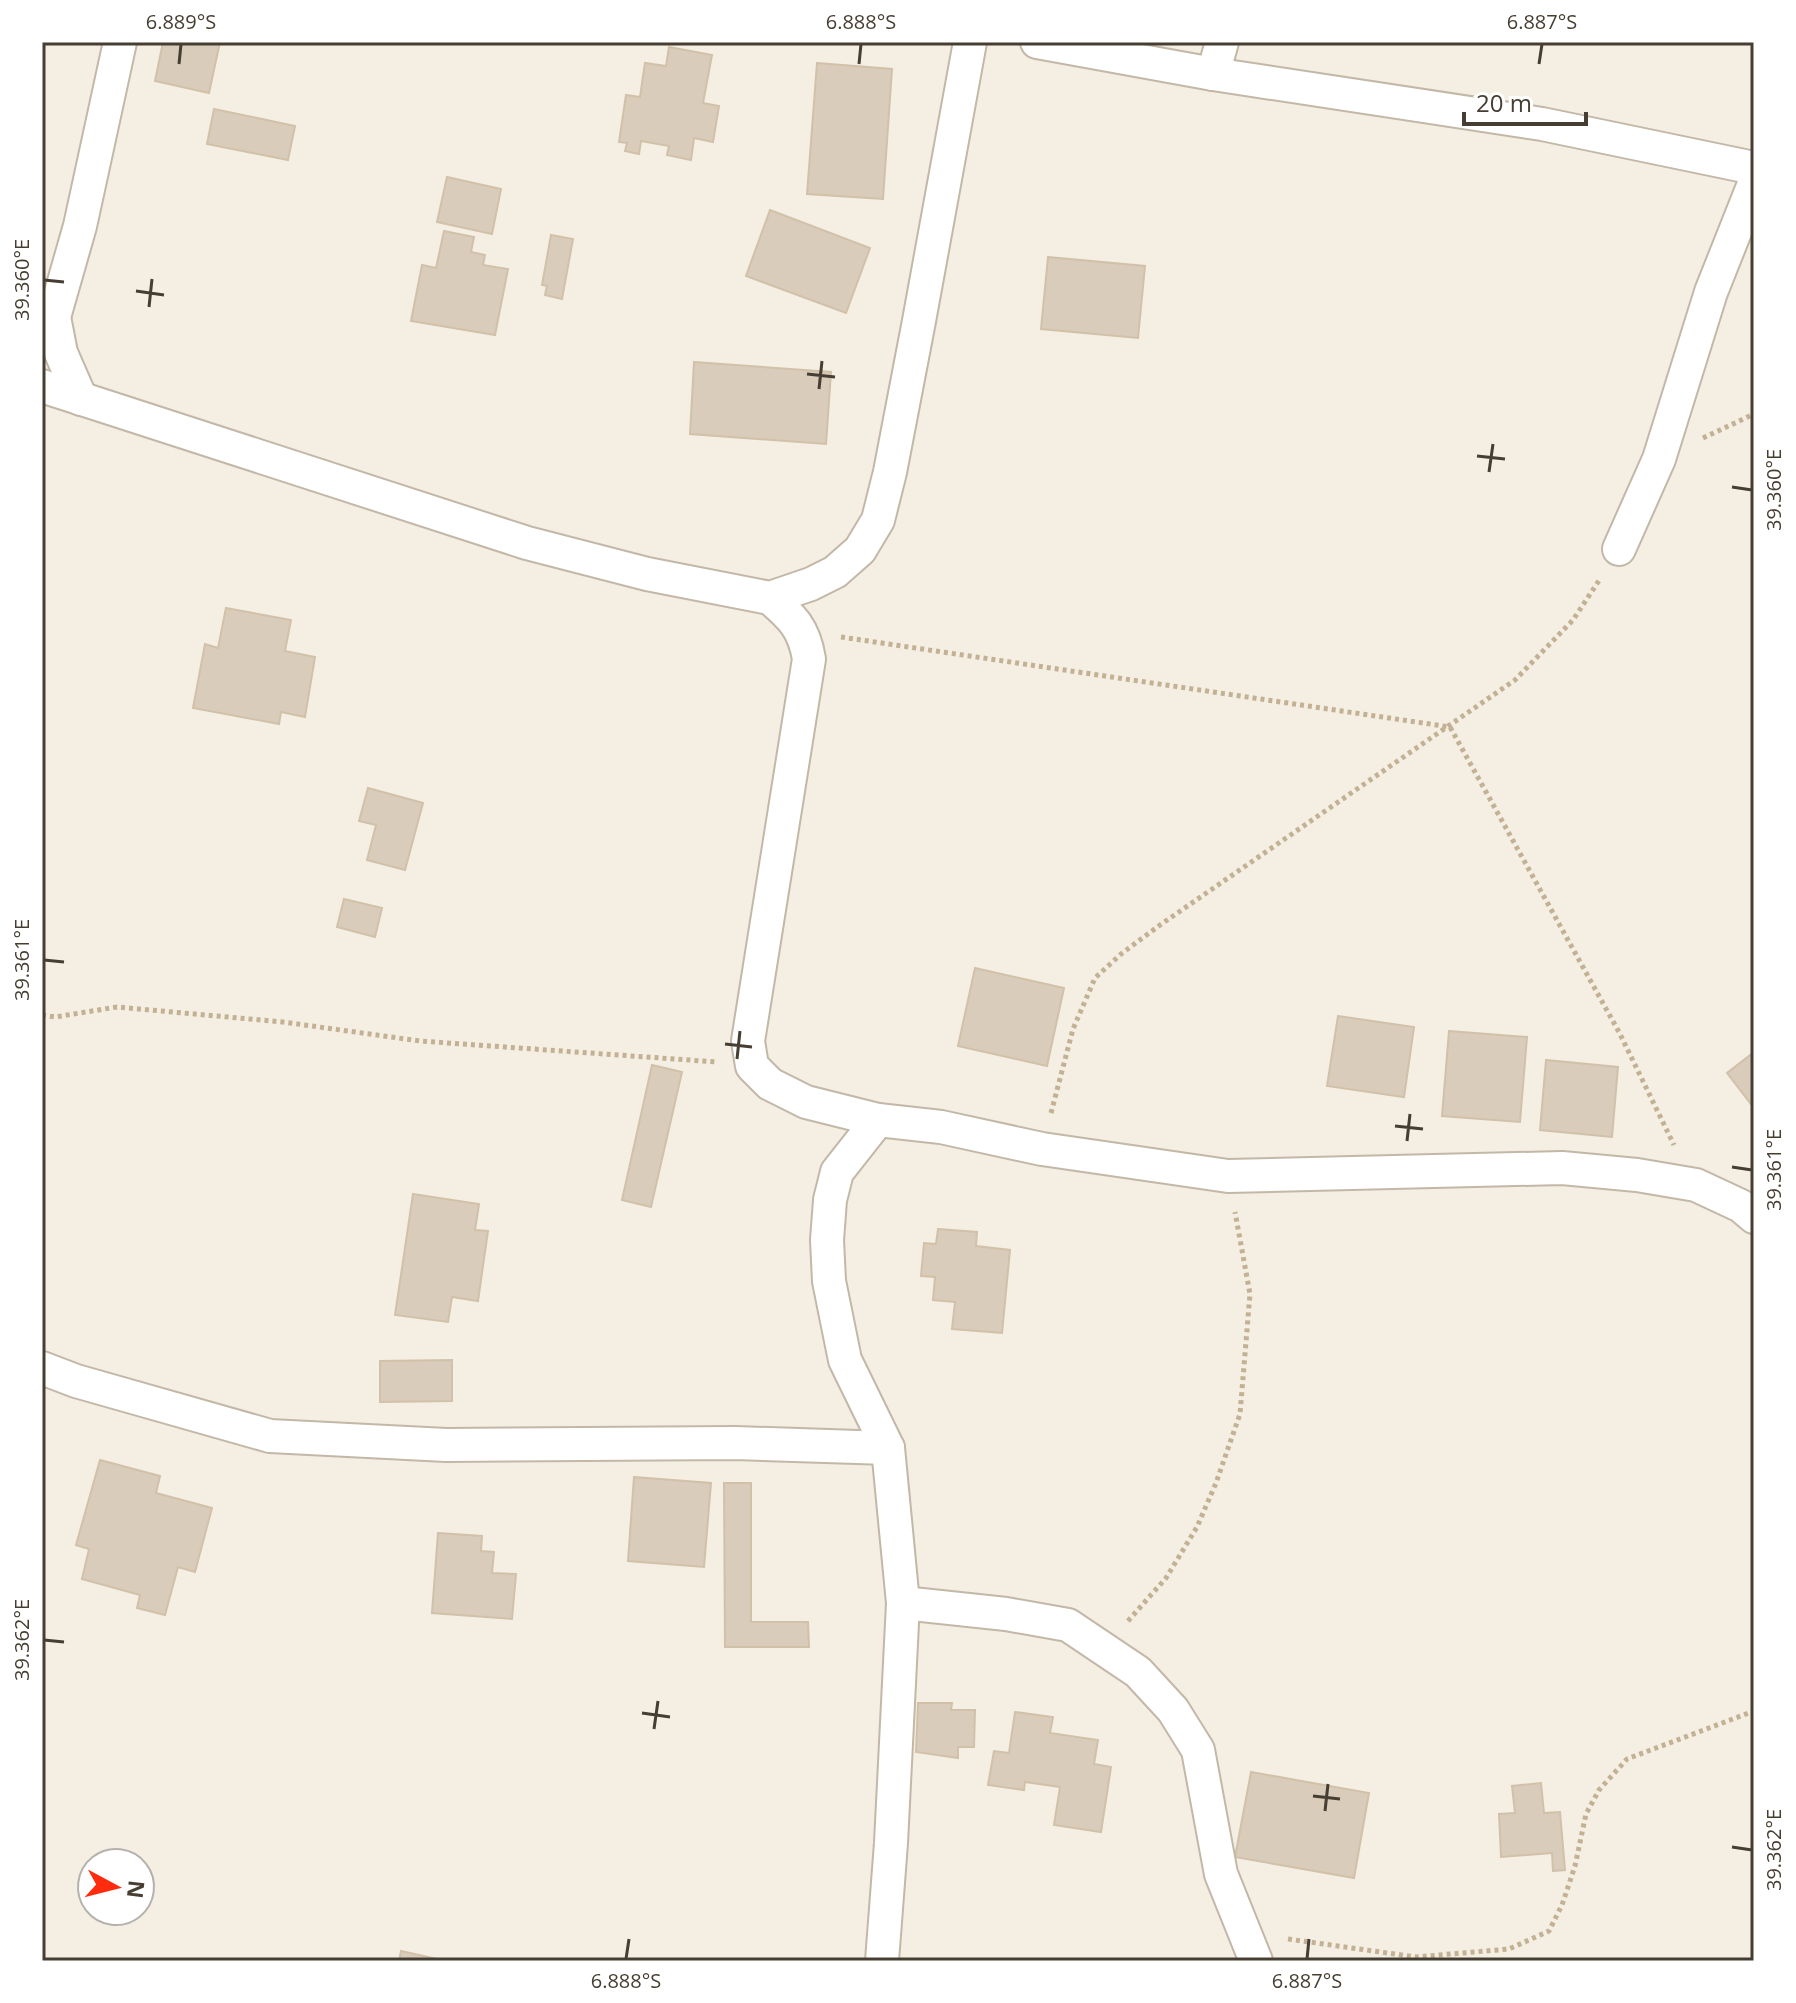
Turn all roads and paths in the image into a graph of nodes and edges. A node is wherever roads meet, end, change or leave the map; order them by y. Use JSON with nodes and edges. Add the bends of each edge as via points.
{"nodes":[{"id":1,"x":120,"y":42,"type":"edge"},
{"id":2,"x":970,"y":42,"type":"edge"},
{"id":3,"x":1037,"y":42,"type":"edge"},
{"id":4,"x":1222,"y":42,"type":"edge"},
{"id":5,"x":1213,"y":74,"type":"junction"},
{"id":6,"x":1754,"y":168,"type":"edge"},
{"id":7,"x":1754,"y":184,"type":"edge"},
{"id":8,"x":48,"y":322,"type":"edge"},
{"id":9,"x":42,"y":386,"type":"edge"},
{"id":10,"x":81,"y":399,"type":"junction"},
{"id":11,"x":1619,"y":549,"type":"joint"},
{"id":12,"x":770,"y":598,"type":"junction"},
{"id":13,"x":802,"y":631,"type":"junction"},
{"id":14,"x":1450,"y":727,"type":"junction"},
{"id":15,"x":42,"y":1015,"type":"edge"},
{"id":16,"x":752,"y":1066,"type":"junction"},
{"id":17,"x":878,"y":1120,"type":"junction"},
{"id":18,"x":1042,"y":1149,"type":"junction"},
{"id":19,"x":1228,"y":1176,"type":"junction"},
{"id":20,"x":1696,"y":1185,"type":"junction"},
{"id":21,"x":1754,"y":1217,"type":"edge"},
{"id":22,"x":42,"y":1368,"type":"edge"},
{"id":23,"x":888,"y":1448,"type":"junction"},
{"id":24,"x":903,"y":1603,"type":"junction"},
{"id":25,"x":1104,"y":1650,"type":"junction"},
{"id":26,"x":1754,"y":1711,"type":"edge"},
{"id":27,"x":1251,"y":1947,"type":"edge"},
{"id":28,"x":882,"y":1961,"type":"edge"}],
"edges":[{"from":1,"to":8,"type":"street","via":[[80,226]]},
{"from":2,"to":12,"type":"street","via":[[878,520],[860,550],[835,572]]},
{"from":3,"to":5,"type":"street"},
{"from":4,"to":5,"type":"street"},
{"from":5,"to":6,"type":"street","via":[[1542,124]]},
{"from":7,"to":11,"type":"street","via":[[1711,292],[1659,459]]},
{"from":8,"to":10,"type":"street"},
{"from":9,"to":10,"type":"street"},
{"from":10,"to":12,"type":"street","via":[[527,543]]},
{"from":11,"to":14,"type":"path","via":[[1573,620],[1515,680]]},
{"from":12,"to":13,"type":"street"},
{"from":13,"to":14,"type":"path"},
{"from":13,"to":16,"type":"street","via":[[809,659],[751,1007]]},
{"from":14,"to":18,"type":"path","via":[[1160,925],[1095,978],[1073,1029]]},
{"from":14,"to":20,"type":"path","via":[[1620,1034]]},
{"from":15,"to":16,"type":"path","via":[[117,1007],[420,1041]]},
{"from":16,"to":17,"type":"street","via":[[770,1084],[806,1102]]},
{"from":17,"to":18,"type":"street","via":[[941,1127]]},
{"from":17,"to":23,"type":"street","via":[[837,1172],[827,1240],[829,1281],[845,1360]]},
{"from":18,"to":19,"type":"street"},
{"from":19,"to":20,"type":"street","via":[[1562,1168]]},
{"from":19,"to":25,"type":"path","via":[[1250,1294],[1240,1414],[1197,1527],[1166,1578]]},
{"from":20,"to":21,"type":"street"},
{"from":22,"to":23,"type":"street","via":[[270,1436],[446,1445]]},
{"from":23,"to":24,"type":"street"},
{"from":24,"to":25,"type":"street","via":[[1068,1625]]},
{"from":24,"to":28,"type":"street"},
{"from":25,"to":27,"type":"street","via":[[1138,1672],[1173,1710],[1198,1750],[1221,1874]]},
{"from":26,"to":27,"type":"path","via":[[1627,1759],[1586,1814],[1575,1866],[1549,1931],[1509,1949],[1416,1957]]}]}
